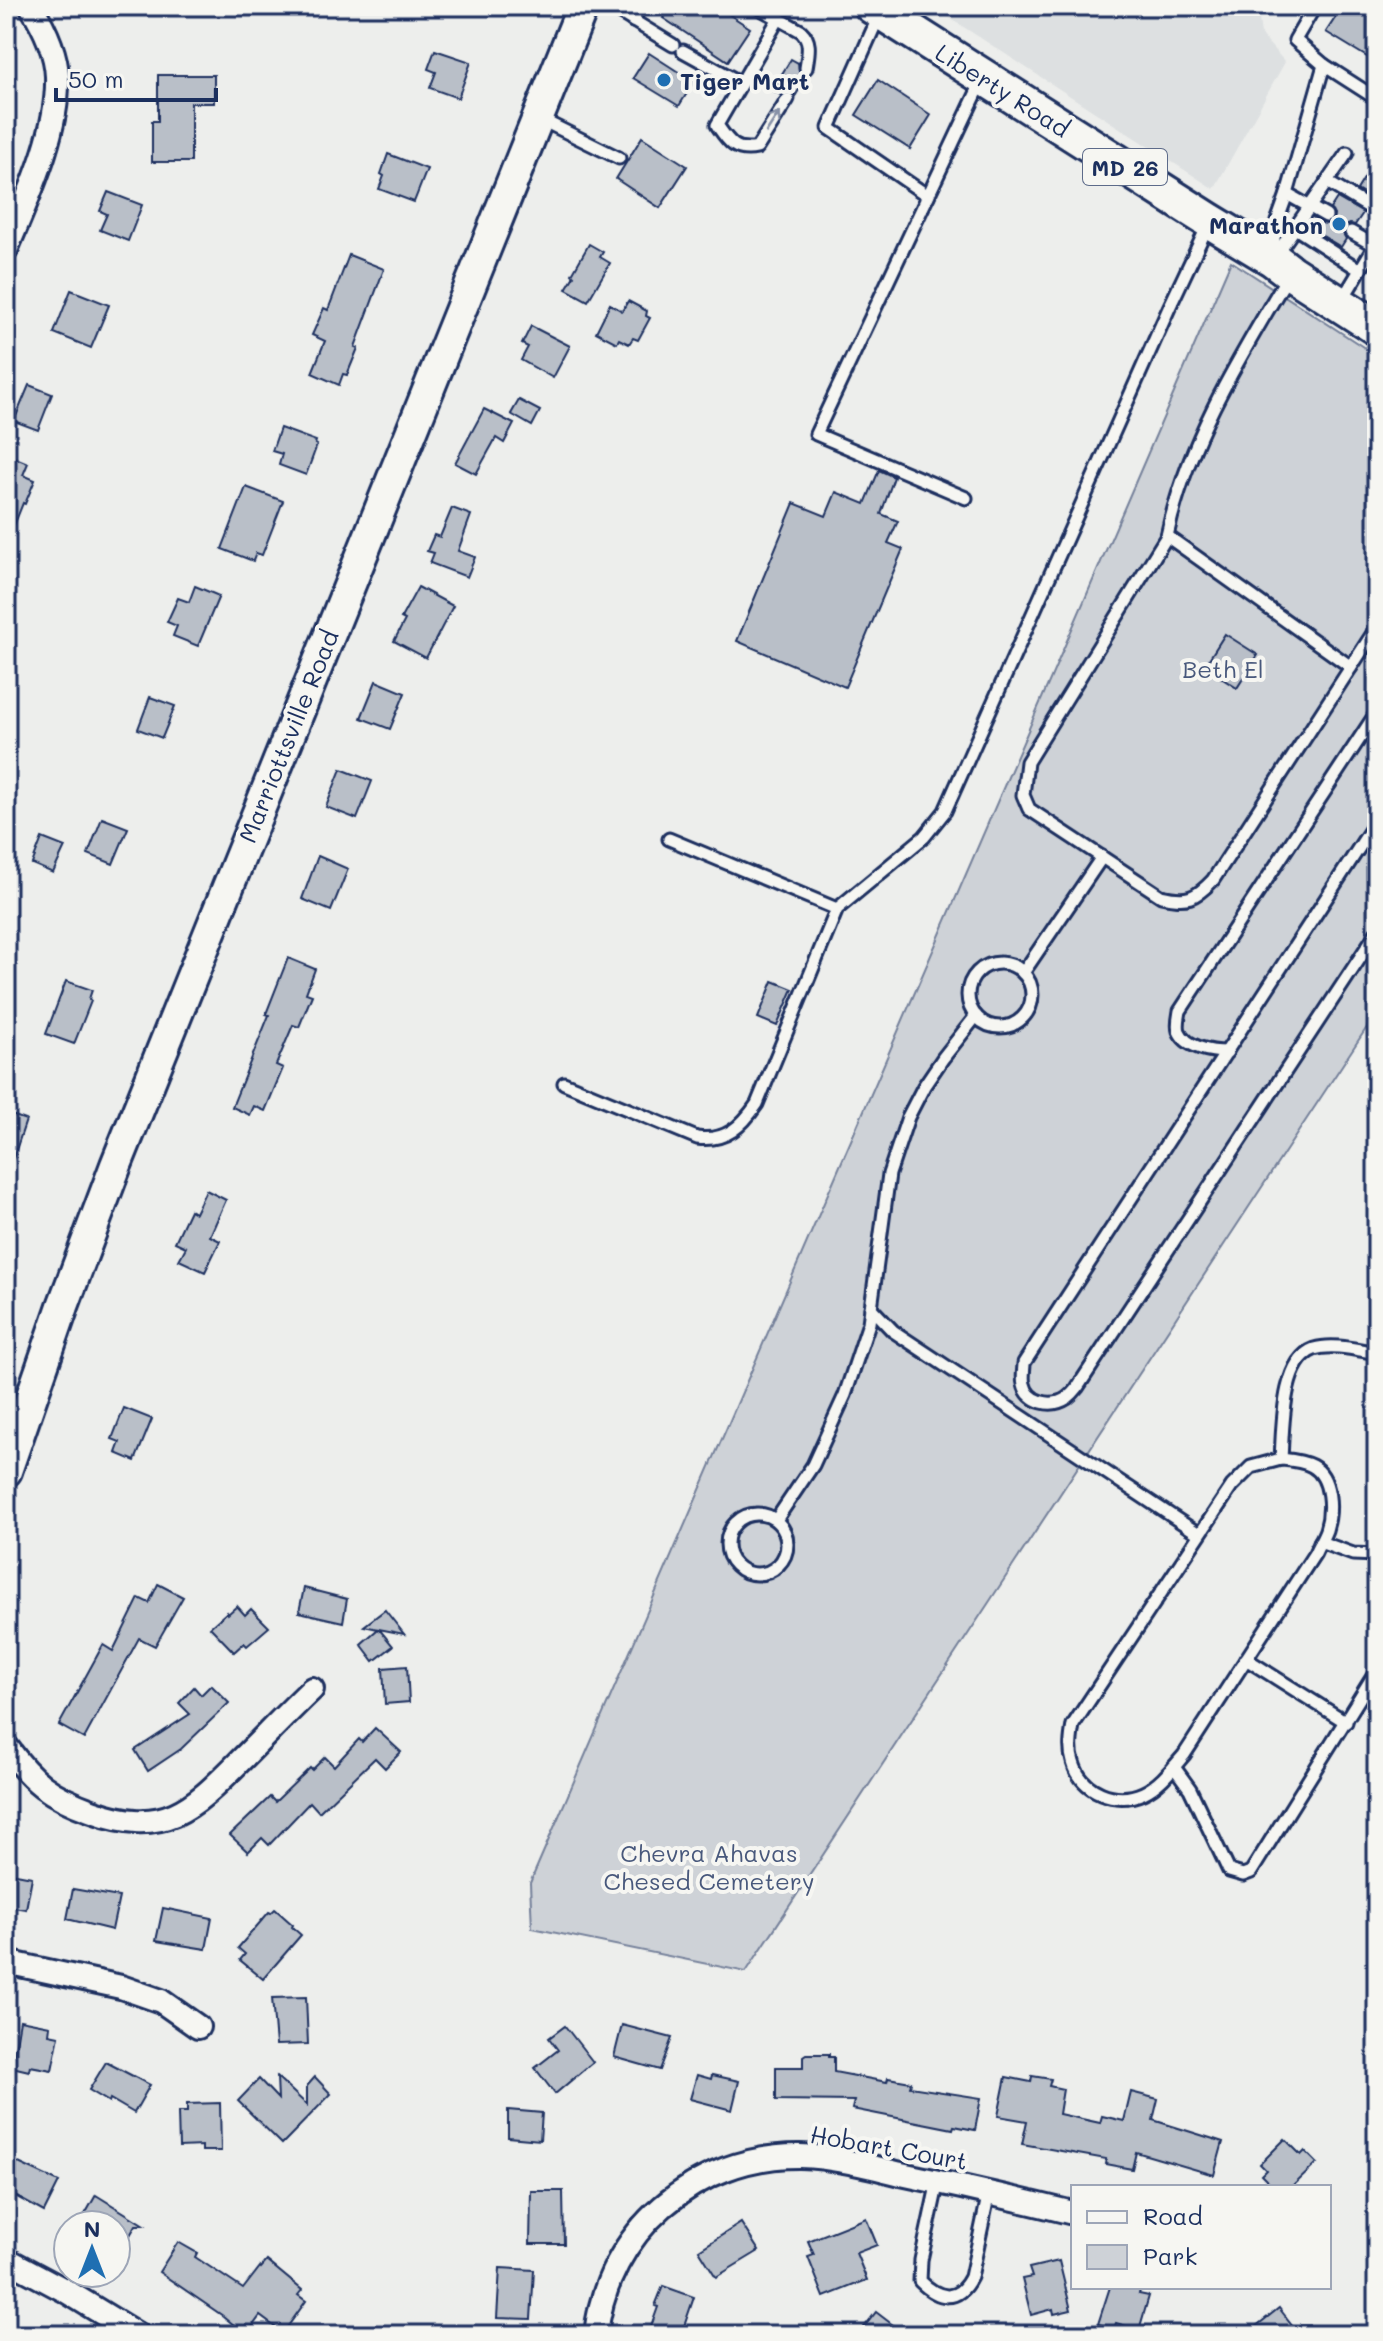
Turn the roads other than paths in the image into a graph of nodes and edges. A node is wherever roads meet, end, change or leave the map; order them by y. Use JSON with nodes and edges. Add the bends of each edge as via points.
{"nodes":[{"id":1,"x":31,"y":6,"type":"edge"},
{"id":2,"x":583,"y":6,"type":"edge"},
{"id":3,"x":609,"y":6,"type":"edge"},
{"id":4,"x":640,"y":6,"type":"edge"},
{"id":5,"x":756,"y":6,"type":"edge"},
{"id":6,"x":1315,"y":6,"type":"edge"},
{"id":7,"x":876,"y":9,"type":"edge"},
{"id":8,"x":779,"y":18,"type":"junction"},
{"id":9,"x":633,"y":21,"type":"junction"},
{"id":10,"x":1324,"y":65,"type":"junction"},
{"id":11,"x":806,"y":68,"type":"dead end"},
{"id":12,"x":984,"y":77,"type":"junction"},
{"id":13,"x":741,"y":83,"type":"junction"},
{"id":14,"x":788,"y":99,"type":"dead end"},
{"id":15,"x":1377,"y":99,"type":"edge"},
{"id":16,"x":537,"y":118,"type":"junction"},
{"id":17,"x":1347,"y":153,"type":"dead end"},
{"id":18,"x":619,"y":158,"type":"dead end"},
{"id":19,"x":1327,"y":182,"type":"junction"},
{"id":20,"x":1287,"y":194,"type":"junction"},
{"id":21,"x":928,"y":196,"type":"junction"},
{"id":22,"x":1309,"y":205,"type":"junction"},
{"id":23,"x":1377,"y":212,"type":"edge"},
{"id":24,"x":1326,"y":216,"type":"dead end"},
{"id":25,"x":1210,"y":221,"type":"junction"},
{"id":26,"x":1295,"y":228,"type":"junction"},
{"id":27,"x":1351,"y":232,"type":"dead end"},
{"id":28,"x":1376,"y":245,"type":"edge"},
{"id":29,"x":6,"y":250,"type":"edge"},
{"id":30,"x":1282,"y":266,"type":"junction"},
{"id":31,"x":1360,"y":270,"type":"junction"},
{"id":32,"x":1340,"y":304,"type":"junction"},
{"id":33,"x":1377,"y":328,"type":"edge"},
{"id":34,"x":966,"y":498,"type":"dead end"},
{"id":35,"x":1167,"y":536,"type":"junction"},
{"id":36,"x":1377,"y":627,"type":"edge"},
{"id":37,"x":1351,"y":667,"type":"junction"},
{"id":38,"x":1377,"y":712,"type":"edge"},
{"id":39,"x":1377,"y":820,"type":"edge"},
{"id":40,"x":669,"y":839,"type":"dead end"},
{"id":41,"x":1102,"y":857,"type":"junction"},
{"id":42,"x":837,"y":909,"type":"junction"},
{"id":43,"x":1377,"y":932,"type":"edge"},
{"id":44,"x":1023,"y":973,"type":"junction"},
{"id":45,"x":976,"y":1016,"type":"junction"},
{"id":46,"x":1227,"y":1052,"type":"junction"},
{"id":47,"x":564,"y":1083,"type":"dead end"},
{"id":48,"x":871,"y":1308,"type":"junction"},
{"id":49,"x":1377,"y":1353,"type":"edge"},
{"id":50,"x":1033,"y":1398,"type":"junction"},
{"id":51,"x":1021,"y":1416,"type":"junction"},
{"id":52,"x":1281,"y":1459,"type":"junction"},
{"id":53,"x":6,"y":1471,"type":"edge"},
{"id":54,"x":776,"y":1520,"type":"junction"},
{"id":55,"x":1199,"y":1534,"type":"junction"},
{"id":56,"x":1320,"y":1542,"type":"junction"},
{"id":57,"x":1377,"y":1555,"type":"edge"},
{"id":58,"x":1246,"y":1659,"type":"junction"},
{"id":59,"x":1377,"y":1670,"type":"edge"},
{"id":60,"x":312,"y":1689,"type":"dead end"},
{"id":61,"x":1346,"y":1722,"type":"junction"},
{"id":62,"x":6,"y":1746,"type":"edge"},
{"id":63,"x":1174,"y":1767,"type":"junction"},
{"id":64,"x":6,"y":1962,"type":"edge"},
{"id":65,"x":198,"y":2027,"type":"dead end"},
{"id":66,"x":938,"y":2181,"type":"junction"},
{"id":67,"x":989,"y":2192,"type":"junction"},
{"id":68,"x":1071,"y":2212,"type":"edge"},
{"id":69,"x":6,"y":2259,"type":"edge"},
{"id":70,"x":138,"y":2335,"type":"edge"},
{"id":71,"x":596,"y":2335,"type":"edge"}],
"edges":[{"from":1,"to":29,"type":"street","via":[[52,48],[55,104],[38,171]]},
{"from":2,"to":16,"type":"main road","name":"Marriottsville Road"},
{"from":3,"to":9,"type":"lane"},
{"from":4,"to":9,"type":"lane"},
{"from":5,"to":8,"type":"lane"},
{"from":6,"to":10,"type":"lane","via":[[1295,40]]},
{"from":7,"to":12,"type":"main road","name":"Liberty Road","number":"MD 26"},
{"from":7,"to":21,"type":"lane","via":[[829,128]]},
{"from":8,"to":11,"type":"lane","via":[[806,36]]},
{"from":8,"to":13,"type":"lane"},
{"from":9,"to":13,"type":"lane"},
{"from":10,"to":15,"type":"lane"},
{"from":10,"to":20,"type":"lane"},
{"from":12,"to":21,"type":"lane"},
{"from":12,"to":25,"type":"main road","name":"Liberty Road","number":"MD 26"},
{"from":13,"to":14,"type":"lane","one_way":true,"via":[[717,125],[731,146],[745,151],[757,148]]},
{"from":16,"to":18,"type":"lane"},
{"from":16,"to":53,"type":"main road","name":"Marriottsville Road","via":[[116,1165]]},
{"from":17,"to":19,"type":"lane"},
{"from":19,"to":22,"type":"lane"},
{"from":19,"to":23,"type":"lane"},
{"from":20,"to":22,"type":"lane"},
{"from":20,"to":30,"type":"lane","via":[[1274,230]]},
{"from":21,"to":34,"type":"lane","via":[[816,434]]},
{"from":22,"to":24,"type":"lane"},
{"from":22,"to":26,"type":"lane"},
{"from":25,"to":30,"type":"main road","name":"Liberty Road","number":"MD 26"},
{"from":25,"to":42,"type":"lane","via":[[945,811],[924,837]]},
{"from":26,"to":30,"type":"lane"},
{"from":26,"to":31,"type":"lane"},
{"from":27,"to":28,"type":"lane"},
{"from":28,"to":31,"type":"lane"},
{"from":30,"to":32,"type":"main road","name":"Liberty Road","number":"MD 26"},
{"from":30,"to":35,"type":"lane","via":[[1176,496]]},
{"from":31,"to":32,"type":"lane"},
{"from":32,"to":33,"type":"main road","name":"Liberty Road","number":"MD 26"},
{"from":35,"to":37,"type":"lane"},
{"from":35,"to":41,"type":"lane","via":[[1027,762],[1023,795],[1029,809]]},
{"from":36,"to":37,"type":"lane"},
{"from":37,"to":41,"type":"lane","via":[[1202,892],[1178,900],[1161,896]]},
{"from":38,"to":46,"type":"lane","via":[[1180,1011],[1182,1036],[1211,1052]]},
{"from":39,"to":46,"type":"lane"},
{"from":40,"to":42,"type":"lane"},
{"from":41,"to":44,"type":"lane"},
{"from":42,"to":47,"type":"lane","via":[[757,1104],[734,1130],[710,1140],[697,1138]]},
{"from":43,"to":50,"type":"lane","via":[[1077,1388],[1053,1403]]},
{"from":44,"to":45,"type":"lane","via":[[995,963],[976,974],[968,995]]},
{"from":44,"to":45,"type":"lane","via":[[1032,996],[1024,1016],[1004,1027]]},
{"from":45,"to":48,"type":"lane","via":[[924,1086],[896,1150]]},
{"from":46,"to":50,"type":"lane","via":[[1024,1363],[1024,1383]]},
{"from":48,"to":51,"type":"lane","via":[[893,1331]]},
{"from":48,"to":54,"type":"lane","via":[[845,1395],[813,1465]]},
{"from":49,"to":52,"type":"lane","via":[[1324,1348],[1302,1359],[1287,1390]]},
{"from":50,"to":51,"type":"lane"},
{"from":51,"to":55,"type":"lane"},
{"from":52,"to":55,"type":"lane","via":[[1251,1467]]},
{"from":52,"to":56,"type":"lane","via":[[1314,1467],[1325,1481],[1329,1513]]},
{"from":54,"to":54,"type":"lane","via":[[752,1513],[733,1524],[726,1546],[734,1565],[760,1574],[779,1565],[788,1544]]},
{"from":55,"to":63,"type":"lane","via":[[1082,1709],[1070,1742],[1079,1777],[1114,1798],[1144,1793]]},
{"from":56,"to":57,"type":"lane","via":[[1353,1554]]},
{"from":56,"to":58,"type":"lane"},
{"from":58,"to":61,"type":"lane"},
{"from":58,"to":63,"type":"lane"},
{"from":59,"to":61,"type":"lane"},
{"from":60,"to":62,"type":"street","via":[[201,1800],[155,1820],[126,1820],[48,1792]]},
{"from":61,"to":63,"type":"lane","via":[[1255,1868],[1243,1875],[1229,1871]]},
{"from":64,"to":65,"type":"street","via":[[121,1987],[161,2001]]},
{"from":66,"to":67,"type":"street","name":"Hobart Court"},
{"from":66,"to":67,"type":"lane","via":[[920,2281],[944,2296],[965,2289],[971,2277]]},
{"from":66,"to":71,"type":"street","name":"Hobart Court","via":[[800,2156],[768,2158],[717,2173],[650,2216],[629,2242],[603,2295]]},
{"from":67,"to":68,"type":"street","name":"Hobart Court"},
{"from":69,"to":70,"type":"street"}]}
